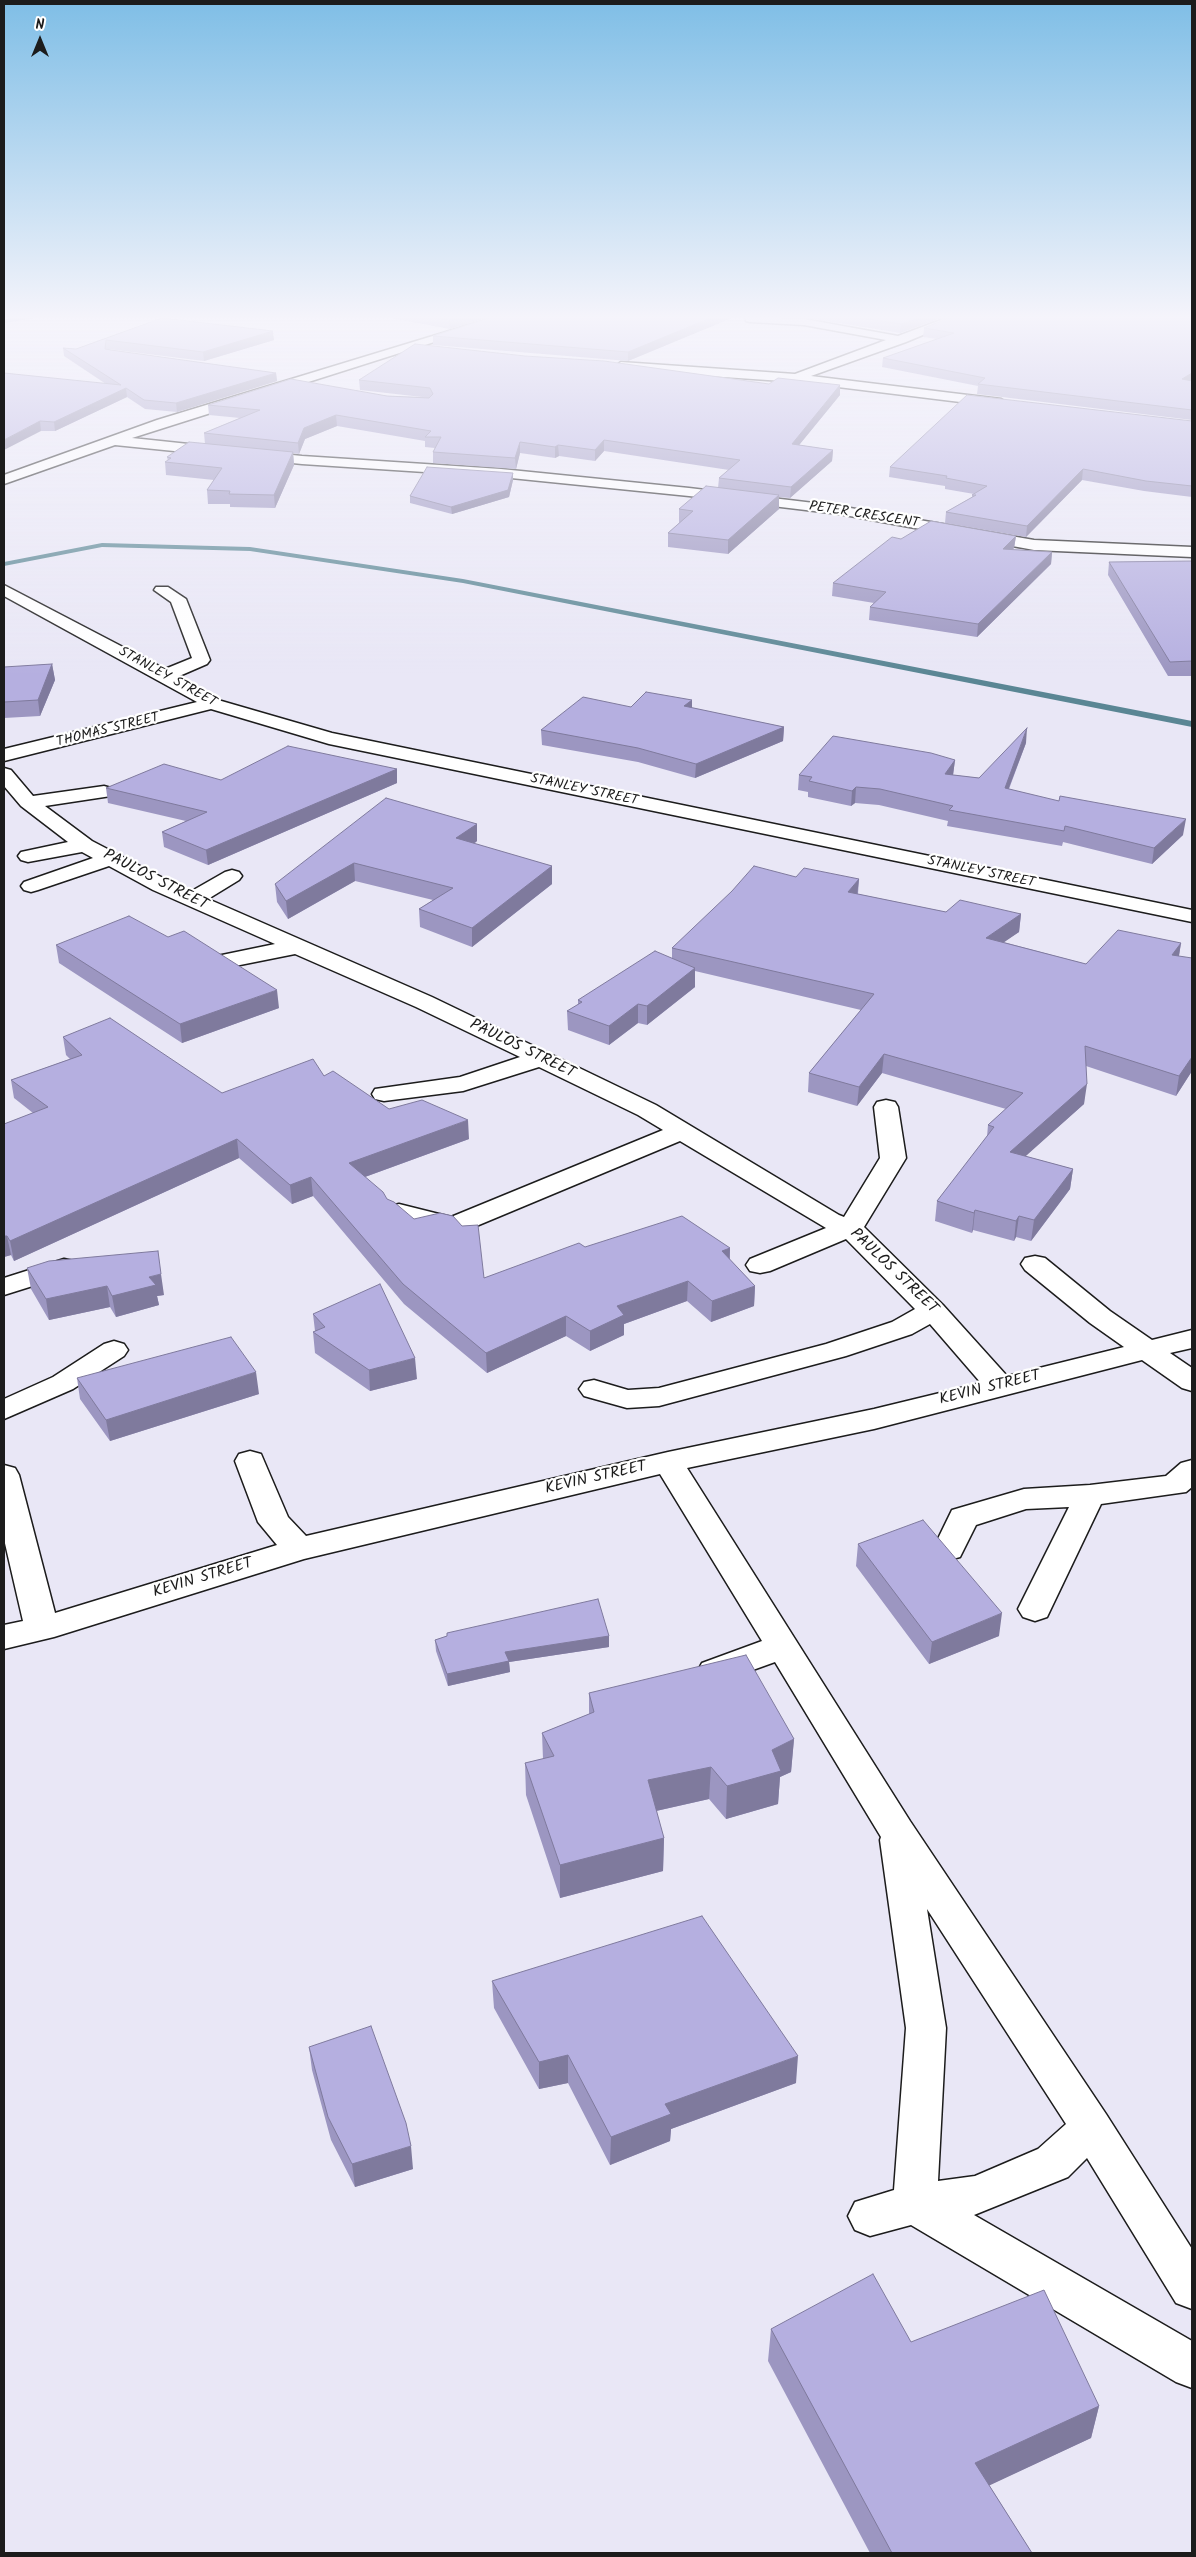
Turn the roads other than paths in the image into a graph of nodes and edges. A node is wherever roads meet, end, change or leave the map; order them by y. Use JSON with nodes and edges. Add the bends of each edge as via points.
{"nodes":[{"id":1,"x":129,"y":436,"type":"edge"},
{"id":2,"x":117,"y":441,"type":"junction"},
{"id":3,"x":4,"y":480,"type":"edge"},
{"id":4,"x":1192,"y":552,"type":"edge"},
{"id":5,"x":4,"y":590,"type":"edge"},
{"id":6,"x":162,"y":590,"type":"dead end"},
{"id":7,"x":164,"y":676,"type":"junction"},
{"id":8,"x":212,"y":704,"type":"junction"},
{"id":9,"x":70,"y":717,"type":"dead end"},
{"id":10,"x":90,"y":736,"type":"junction"},
{"id":11,"x":4,"y":755,"type":"edge"},
{"id":12,"x":4,"y":774,"type":"edge"},
{"id":13,"x":104,"y":792,"type":"dead end"},
{"id":14,"x":28,"y":802,"type":"junction"},
{"id":15,"x":84,"y":845,"type":"junction"},
{"id":16,"x":28,"y":856,"type":"dead end"},
{"id":17,"x":110,"y":859,"type":"junction"},
{"id":18,"x":232,"y":876,"type":"dead end"},
{"id":19,"x":31,"y":886,"type":"dead end"},
{"id":20,"x":191,"y":900,"type":"junction"},
{"id":21,"x":1192,"y":916,"type":"edge"},
{"id":22,"x":295,"y":947,"type":"junction"},
{"id":23,"x":225,"y":961,"type":"edge"},
{"id":24,"x":539,"y":1058,"type":"junction"},
{"id":25,"x":384,"y":1094,"type":"dead end"},
{"id":26,"x":886,"y":1107,"type":"dead end"},
{"id":27,"x":683,"y":1131,"type":"junction"},
{"id":28,"x":399,"y":1212,"type":"edge"},
{"id":29,"x":850,"y":1228,"type":"junction"},
{"id":30,"x":1035,"y":1264,"type":"dead end"},
{"id":31,"x":760,"y":1265,"type":"dead end"},
{"id":32,"x":64,"y":1268,"type":"edge"},
{"id":33,"x":4,"y":1286,"type":"edge"},
{"id":34,"x":933,"y":1311,"type":"junction"},
{"id":35,"x":1192,"y":1339,"type":"edge"},
{"id":36,"x":114,"y":1350,"type":"dead end"},
{"id":37,"x":1146,"y":1350,"type":"junction"},
{"id":38,"x":1192,"y":1382,"type":"edge"},
{"id":39,"x":1000,"y":1386,"type":"junction"},
{"id":40,"x":594,"y":1389,"type":"dead end"},
{"id":41,"x":4,"y":1410,"type":"edge"},
{"id":42,"x":250,"y":1461,"type":"dead end"},
{"id":43,"x":668,"y":1462,"type":"junction"},
{"id":44,"x":1192,"y":1470,"type":"edge"},
{"id":45,"x":4,"y":1475,"type":"edge"},
{"id":46,"x":1090,"y":1495,"type":"junction"},
{"id":47,"x":299,"y":1549,"type":"junction"},
{"id":48,"x":949,"y":1549,"type":"edge"},
{"id":49,"x":1035,"y":1609,"type":"dead end"},
{"id":50,"x":42,"y":1629,"type":"junction"},
{"id":51,"x":4,"y":1637,"type":"edge"},
{"id":52,"x":784,"y":1646,"type":"junction"},
{"id":53,"x":689,"y":1682,"type":"edge"},
{"id":54,"x":897,"y":1831,"type":"junction"},
{"id":55,"x":1091,"y":2127,"type":"junction"},
{"id":56,"x":915,"y":2204,"type":"junction"},
{"id":57,"x":870,"y":2216,"type":"dead end"},
{"id":58,"x":1192,"y":2288,"type":"edge"},
{"id":59,"x":1192,"y":2366,"type":"edge"}],
"edges":[{"from":1,"to":2,"type":"street"},
{"from":2,"to":3,"type":"street"},
{"from":2,"to":4,"type":"street","name":"PETER CRESCENT","via":[[689,492],[839,510],[1034,545]]},
{"from":5,"to":7,"type":"street","name":"STANLEY STREET"},
{"from":6,"to":7,"type":"street","via":[[178,599],[201,660]]},
{"from":7,"to":8,"type":"street","name":"STANLEY STREET"},
{"from":8,"to":10,"type":"street","name":"THOMAS STREET"},
{"from":8,"to":21,"type":"street","name":"STANLEY STREET","via":[[329,738]]},
{"from":9,"to":10,"type":"street"},
{"from":10,"to":11,"type":"street","name":"THOMAS STREET"},
{"from":12,"to":14,"type":"street","name":"PAULOS STREET"},
{"from":13,"to":14,"type":"street"},
{"from":14,"to":15,"type":"street","name":"PAULOS STREET"},
{"from":15,"to":16,"type":"street"},
{"from":15,"to":17,"type":"street","name":"PAULOS STREET"},
{"from":17,"to":19,"type":"street"},
{"from":17,"to":20,"type":"street","name":"PAULOS STREET"},
{"from":18,"to":20,"type":"street"},
{"from":20,"to":22,"type":"street","name":"PAULOS STREET"},
{"from":22,"to":23,"type":"street"},
{"from":22,"to":24,"type":"street","name":"PAULOS STREET","via":[[424,1002]]},
{"from":24,"to":25,"type":"street","via":[[463,1084]]},
{"from":24,"to":27,"type":"street","name":"PAULOS STREET","via":[[648,1110]]},
{"from":26,"to":29,"type":"street","via":[[894,1158]]},
{"from":27,"to":28,"type":"street","via":[[453,1226]]},
{"from":27,"to":29,"type":"street","name":"PAULOS STREET","via":[[830,1221]]},
{"from":29,"to":31,"type":"street"},
{"from":29,"to":34,"type":"street","name":"PAULOS STREET"},
{"from":30,"to":37,"type":"street"},
{"from":32,"to":33,"type":"street"},
{"from":34,"to":39,"type":"street","name":"PAULOS STREET"},
{"from":34,"to":40,"type":"street","via":[[902,1328],[836,1350],[659,1396],[627,1399]]},
{"from":35,"to":37,"type":"street","name":"KEVIN STREET"},
{"from":36,"to":41,"type":"street","via":[[63,1383]]},
{"from":37,"to":38,"type":"street"},
{"from":37,"to":39,"type":"street","name":"KEVIN STREET"},
{"from":39,"to":43,"type":"street","name":"KEVIN STREET","via":[[874,1419]]},
{"from":42,"to":47,"type":"street","via":[[274,1522]]},
{"from":43,"to":47,"type":"street","name":"KEVIN STREET"},
{"from":43,"to":52,"type":"street"},
{"from":44,"to":46,"type":"street","via":[[1175,1485]]},
{"from":45,"to":50,"type":"street"},
{"from":46,"to":48,"type":"street","via":[[1024,1499],[963,1518]]},
{"from":46,"to":49,"type":"street"},
{"from":47,"to":50,"type":"street","name":"KEVIN STREET"},
{"from":50,"to":51,"type":"street","name":"KEVIN STREET"},
{"from":52,"to":53,"type":"street"},
{"from":52,"to":54,"type":"street"},
{"from":54,"to":55,"type":"street"},
{"from":54,"to":56,"type":"street","via":[[926,2028]]},
{"from":55,"to":56,"type":"street","via":[[1053,2162],[977,2195]]},
{"from":55,"to":58,"type":"street"},
{"from":56,"to":57,"type":"street"},
{"from":56,"to":59,"type":"street"}]}
